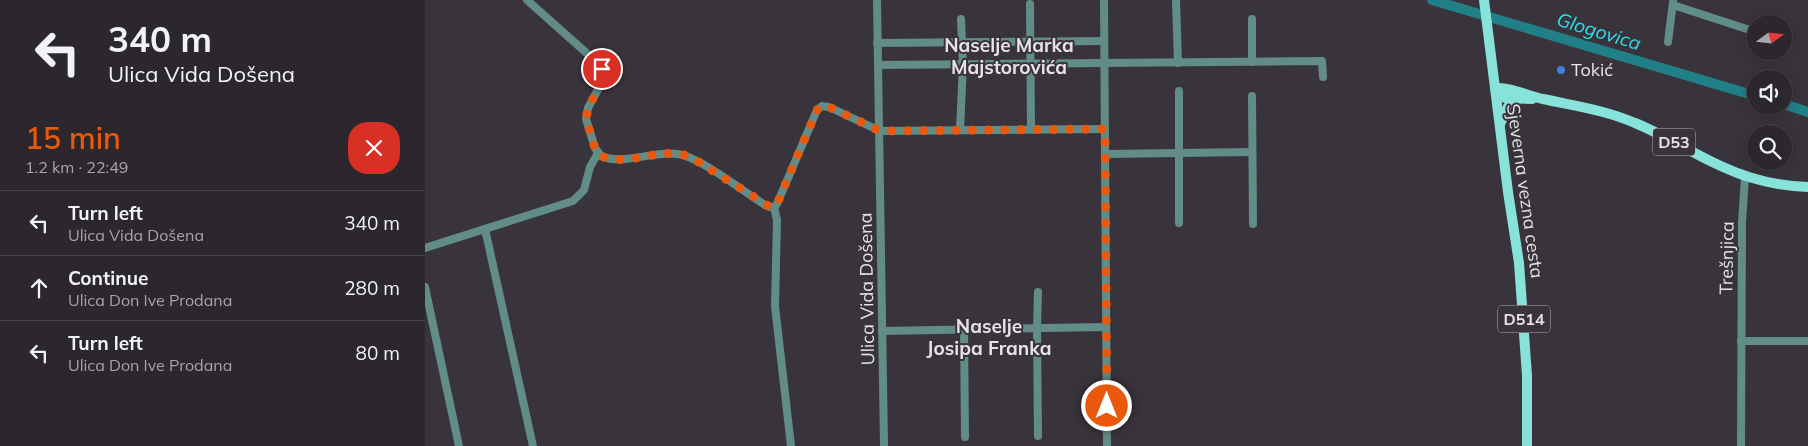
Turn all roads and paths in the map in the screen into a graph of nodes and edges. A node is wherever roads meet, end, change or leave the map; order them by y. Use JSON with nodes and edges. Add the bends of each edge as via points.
{"nodes":[{"id":1,"x":527,"y":0,"type":"edge"},
{"id":2,"x":877,"y":0,"type":"edge"},
{"id":3,"x":1104,"y":0,"type":"edge"},
{"id":4,"x":1176,"y":0,"type":"edge"},
{"id":5,"x":1484,"y":2,"type":"edge"},
{"id":6,"x":1673,"y":2,"type":"edge"},
{"id":7,"x":1030,"y":4,"type":"dead end"},
{"id":8,"x":961,"y":19,"type":"dead end"},
{"id":9,"x":1252,"y":19,"type":"dead end"},
{"id":10,"x":1747,"y":29,"type":"edge"},
{"id":11,"x":1104,"y":41,"type":"junction"},
{"id":12,"x":962,"y":42,"type":"junction"},
{"id":13,"x":1030,"y":42,"type":"junction"},
{"id":14,"x":1668,"y":42,"type":"dead end"},
{"id":15,"x":877,"y":43,"type":"junction"},
{"id":16,"x":1252,"y":62,"type":"junction"},
{"id":17,"x":1177,"y":63,"type":"junction"},
{"id":18,"x":1030,"y":64,"type":"junction"},
{"id":19,"x":1104,"y":64,"type":"junction"},
{"id":20,"x":878,"y":65,"type":"junction"},
{"id":21,"x":963,"y":65,"type":"junction"},
{"id":22,"x":1323,"y":77,"type":"dead end"},
{"id":23,"x":1495,"y":90,"type":"junction"},
{"id":24,"x":1179,"y":91,"type":"dead end"},
{"id":25,"x":1252,"y":96,"type":"dead end"},
{"id":26,"x":1540,"y":98,"type":"junction"},
{"id":27,"x":1519,"y":99,"type":"junction"},
{"id":28,"x":1500,"y":127,"type":"junction"},
{"id":29,"x":1031,"y":129,"type":"junction"},
{"id":30,"x":1105,"y":129,"type":"junction"},
{"id":31,"x":960,"y":130,"type":"junction"},
{"id":32,"x":880,"y":131,"type":"junction"},
{"id":33,"x":1252,"y":152,"type":"junction"},
{"id":34,"x":598,"y":153,"type":"junction"},
{"id":35,"x":1179,"y":153,"type":"junction"},
{"id":36,"x":1106,"y":154,"type":"junction"},
{"id":37,"x":1745,"y":176,"type":"junction"},
{"id":38,"x":1808,"y":187,"type":"edge"},
{"id":39,"x":774,"y":207,"type":"junction"},
{"id":40,"x":1179,"y":223,"type":"dead end"},
{"id":41,"x":1253,"y":224,"type":"dead end"},
{"id":42,"x":485,"y":229,"type":"junction"},
{"id":43,"x":425,"y":248,"type":"edge"},
{"id":44,"x":425,"y":288,"type":"edge"},
{"id":45,"x":1038,"y":292,"type":"dead end"},
{"id":46,"x":427,"y":308,"type":"edge"},
{"id":47,"x":1106,"y":327,"type":"junction"},
{"id":48,"x":1037,"y":328,"type":"junction"},
{"id":49,"x":964,"y":330,"type":"junction"},
{"id":50,"x":882,"y":331,"type":"junction"},
{"id":51,"x":1741,"y":341,"type":"junction"},
{"id":52,"x":1808,"y":341,"type":"edge"},
{"id":53,"x":1038,"y":436,"type":"dead end"},
{"id":54,"x":965,"y":437,"type":"dead end"},
{"id":55,"x":459,"y":446,"type":"edge"},
{"id":56,"x":533,"y":446,"type":"edge"},
{"id":57,"x":791,"y":446,"type":"edge"},
{"id":58,"x":884,"y":446,"type":"edge"},
{"id":59,"x":1107,"y":446,"type":"edge"},
{"id":60,"x":1527,"y":446,"type":"edge"},
{"id":61,"x":1741,"y":446,"type":"edge"}],
"edges":[{"from":1,"to":34,"type":"street","via":[[601,65],[602,82],[588,108],[586,119]]},
{"from":2,"to":15,"type":"street","name":"Ulica Vida Došena"},
{"from":3,"to":11,"type":"street"},
{"from":4,"to":17,"type":"street"},
{"from":5,"to":23,"type":"main road","name":"Sjeverna vezna cesta"},
{"from":6,"to":10,"type":"street"},
{"from":6,"to":14,"type":"street"},
{"from":7,"to":13,"type":"street"},
{"from":8,"to":12,"type":"street"},
{"from":9,"to":16,"type":"street"},
{"from":11,"to":13,"type":"street"},
{"from":11,"to":19,"type":"street"},
{"from":12,"to":13,"type":"street"},
{"from":12,"to":15,"type":"street"},
{"from":12,"to":21,"type":"street"},
{"from":13,"to":18,"type":"street"},
{"from":15,"to":20,"type":"street","name":"Ulica Vida Došena"},
{"from":16,"to":17,"type":"street"},
{"from":16,"to":22,"type":"street","via":[[1322,61]]},
{"from":17,"to":19,"type":"street"},
{"from":18,"to":19,"type":"street"},
{"from":18,"to":21,"type":"street"},
{"from":18,"to":29,"type":"street"},
{"from":19,"to":30,"type":"street"},
{"from":20,"to":21,"type":"street"},
{"from":20,"to":32,"type":"street","name":"Ulica Vida Došena"},
{"from":21,"to":31,"type":"street"},
{"from":23,"to":26,"type":"main road","number":"D53","via":[[1519,91]]},
{"from":23,"to":27,"type":"main road","number":"D53","via":[[1505,98]]},
{"from":23,"to":28,"type":"main road","name":"Sjeverna vezna cesta","number":"D514"},
{"from":24,"to":35,"type":"street"},
{"from":25,"to":33,"type":"street"},
{"from":26,"to":27,"type":"main road","number":"D53"},
{"from":26,"to":37,"type":"main road","number":"D53","via":[[1592,108],[1637,123]]},
{"from":27,"to":28,"type":"main road","via":[[1505,110]]},
{"from":28,"to":60,"type":"main road","name":"Sjeverna vezna cesta","number":"D514","via":[[1520,273],[1527,376]]},
{"from":29,"to":30,"type":"street"},
{"from":29,"to":31,"type":"street"},
{"from":30,"to":36,"type":"street"},
{"from":31,"to":32,"type":"street"},
{"from":32,"to":39,"type":"street","via":[[829,107],[819,107]]},
{"from":32,"to":50,"type":"street","name":"Ulica Vida Došena"},
{"from":33,"to":35,"type":"street"},
{"from":33,"to":41,"type":"street"},
{"from":34,"to":39,"type":"street","via":[[619,159],[662,154],[689,156],[765,205]]},
{"from":34,"to":42,"type":"street","via":[[590,167],[584,190],[573,201]]},
{"from":35,"to":36,"type":"street"},
{"from":35,"to":40,"type":"street"},
{"from":36,"to":47,"type":"street"},
{"from":37,"to":38,"type":"main road","number":"D53"},
{"from":37,"to":51,"type":"street","name":"Trešnjica"},
{"from":39,"to":57,"type":"street","via":[[777,220],[775,306]]},
{"from":42,"to":43,"type":"street"},
{"from":42,"to":56,"type":"street"},
{"from":44,"to":46,"type":"street"},
{"from":45,"to":48,"type":"street"},
{"from":46,"to":55,"type":"street"},
{"from":47,"to":48,"type":"street"},
{"from":47,"to":59,"type":"street"},
{"from":48,"to":49,"type":"street"},
{"from":48,"to":53,"type":"street"},
{"from":49,"to":50,"type":"street"},
{"from":49,"to":54,"type":"street"},
{"from":50,"to":58,"type":"street","name":"Ulica Vida Došena"},
{"from":51,"to":52,"type":"street"},
{"from":51,"to":61,"type":"street","name":"Trešnjica"}]}
